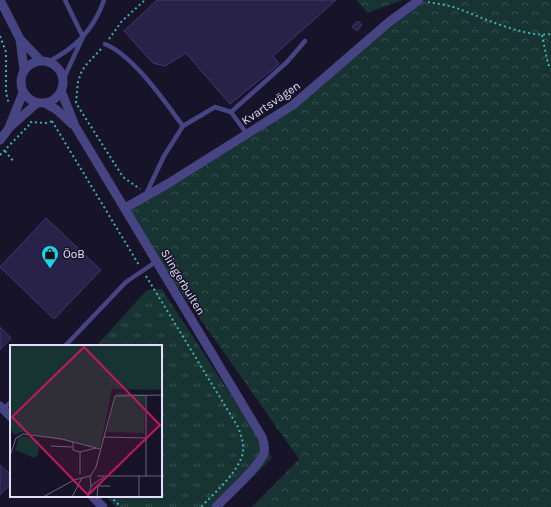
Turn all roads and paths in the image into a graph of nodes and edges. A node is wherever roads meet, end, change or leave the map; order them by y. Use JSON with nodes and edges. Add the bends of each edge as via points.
{"nodes":[{"id":1,"x":0,"y":0,"type":"edge"},
{"id":2,"x":65,"y":0,"type":"edge"},
{"id":3,"x":104,"y":0,"type":"edge"},
{"id":4,"x":145,"y":0,"type":"edge"},
{"id":5,"x":419,"y":0,"type":"edge"},
{"id":6,"x":551,"y":34,"type":"edge"},
{"id":7,"x":542,"y":35,"type":"junction"},
{"id":8,"x":83,"y":37,"type":"junction"},
{"id":9,"x":20,"y":40,"type":"junction"},
{"id":10,"x":305,"y":41,"type":"dead end"},
{"id":11,"x":105,"y":44,"type":"junction"},
{"id":12,"x":45,"y":61,"type":"junction"},
{"id":13,"x":551,"y":69,"type":"edge"},
{"id":14,"x":24,"y":70,"type":"junction"},
{"id":15,"x":63,"y":80,"type":"junction"},
{"id":16,"x":61,"y":91,"type":"junction"},
{"id":17,"x":23,"y":93,"type":"junction"},
{"id":18,"x":41,"y":103,"type":"junction"},
{"id":19,"x":231,"y":112,"type":"junction"},
{"id":20,"x":52,"y":121,"type":"dead end"},
{"id":21,"x":32,"y":122,"type":"dead end"},
{"id":22,"x":75,"y":126,"type":"junction"},
{"id":23,"x":183,"y":126,"type":"junction"},
{"id":24,"x":9,"y":128,"type":"junction"},
{"id":25,"x":247,"y":134,"type":"junction"},
{"id":26,"x":0,"y":140,"type":"edge"},
{"id":27,"x":5,"y":150,"type":"junction"},
{"id":28,"x":0,"y":155,"type":"edge"},
{"id":29,"x":14,"y":162,"type":"dead end"},
{"id":30,"x":145,"y":197,"type":"junction"},
{"id":31,"x":124,"y":208,"type":"junction"},
{"id":32,"x":157,"y":261,"type":"junction"},
{"id":33,"x":143,"y":270,"type":"junction"},
{"id":34,"x":66,"y":345,"type":"edge"},
{"id":35,"x":2,"y":408,"type":"edge"},
{"id":36,"x":10,"y":416,"type":"edge"},
{"id":37,"x":93,"y":497,"type":"edge"},
{"id":38,"x":111,"y":497,"type":"edge"},
{"id":39,"x":103,"y":507,"type":"edge"},
{"id":40,"x":121,"y":507,"type":"edge"},
{"id":41,"x":201,"y":507,"type":"edge"},
{"id":42,"x":216,"y":507,"type":"edge"}],
"edges":[{"from":1,"to":9,"type":"street"},
{"from":2,"to":8,"type":"lane"},
{"from":3,"to":8,"type":"lane","via":[[95,20]]},
{"from":4,"to":11,"type":"path","via":[[122,22]]},
{"from":5,"to":7,"type":"path","via":[[457,8],[482,19]]},
{"from":5,"to":25,"type":"street","name":"Kvartsvägen","via":[[389,22],[292,105]]},
{"from":6,"to":7,"type":"path"},
{"from":7,"to":13,"type":"path"},
{"from":8,"to":12,"type":"lane","via":[[58,57]]},
{"from":8,"to":15,"type":"lane"},
{"from":9,"to":12,"type":"street"},
{"from":9,"to":14,"type":"street"},
{"from":10,"to":19,"type":"lane","via":[[288,62]]},
{"from":11,"to":23,"type":"lane","via":[[113,47],[142,73]]},
{"from":11,"to":30,"type":"path","via":[[80,73],[76,103],[123,177],[139,188]]},
{"from":12,"to":14,"type":"street","via":[[30,64]]},
{"from":12,"to":15,"type":"street","via":[[58,68]]},
{"from":14,"to":17,"type":"street","via":[[20,80]]},
{"from":15,"to":16,"type":"street"},
{"from":16,"to":18,"type":"street","via":[[53,100]]},
{"from":16,"to":22,"type":"street","name":"Slingerbulten"},
{"from":17,"to":18,"type":"street","via":[[31,100]]},
{"from":17,"to":24,"type":"street"},
{"from":18,"to":22,"type":"street","name":"Slingerbulten","via":[[57,110]]},
{"from":18,"to":24,"type":"street"},
{"from":19,"to":23,"type":"lane","via":[[215,107]]},
{"from":19,"to":25,"type":"lane"},
{"from":20,"to":33,"type":"path"},
{"from":21,"to":27,"type":"path"},
{"from":22,"to":31,"type":"street","name":"Slingerbulten"},
{"from":23,"to":30,"type":"lane","via":[[164,156]]},
{"from":24,"to":26,"type":"street"},
{"from":25,"to":30,"type":"street","name":"Kvartsvägen"},
{"from":27,"to":28,"type":"path"},
{"from":27,"to":29,"type":"path"},
{"from":30,"to":31,"type":"street","name":"Kvartsvägen"},
{"from":31,"to":32,"type":"street","name":"Slingerbulten"},
{"from":32,"to":33,"type":"lane"},
{"from":32,"to":42,"type":"street","name":"Slingerbulten","via":[[259,431],[264,444],[260,460]]},
{"from":33,"to":34,"type":"lane","via":[[126,282]]},
{"from":33,"to":41,"type":"path","via":[[238,427],[242,439],[243,452],[233,473]]},
{"from":35,"to":36,"type":"street"},
{"from":37,"to":39,"type":"street"},
{"from":38,"to":40,"type":"path"}]}
